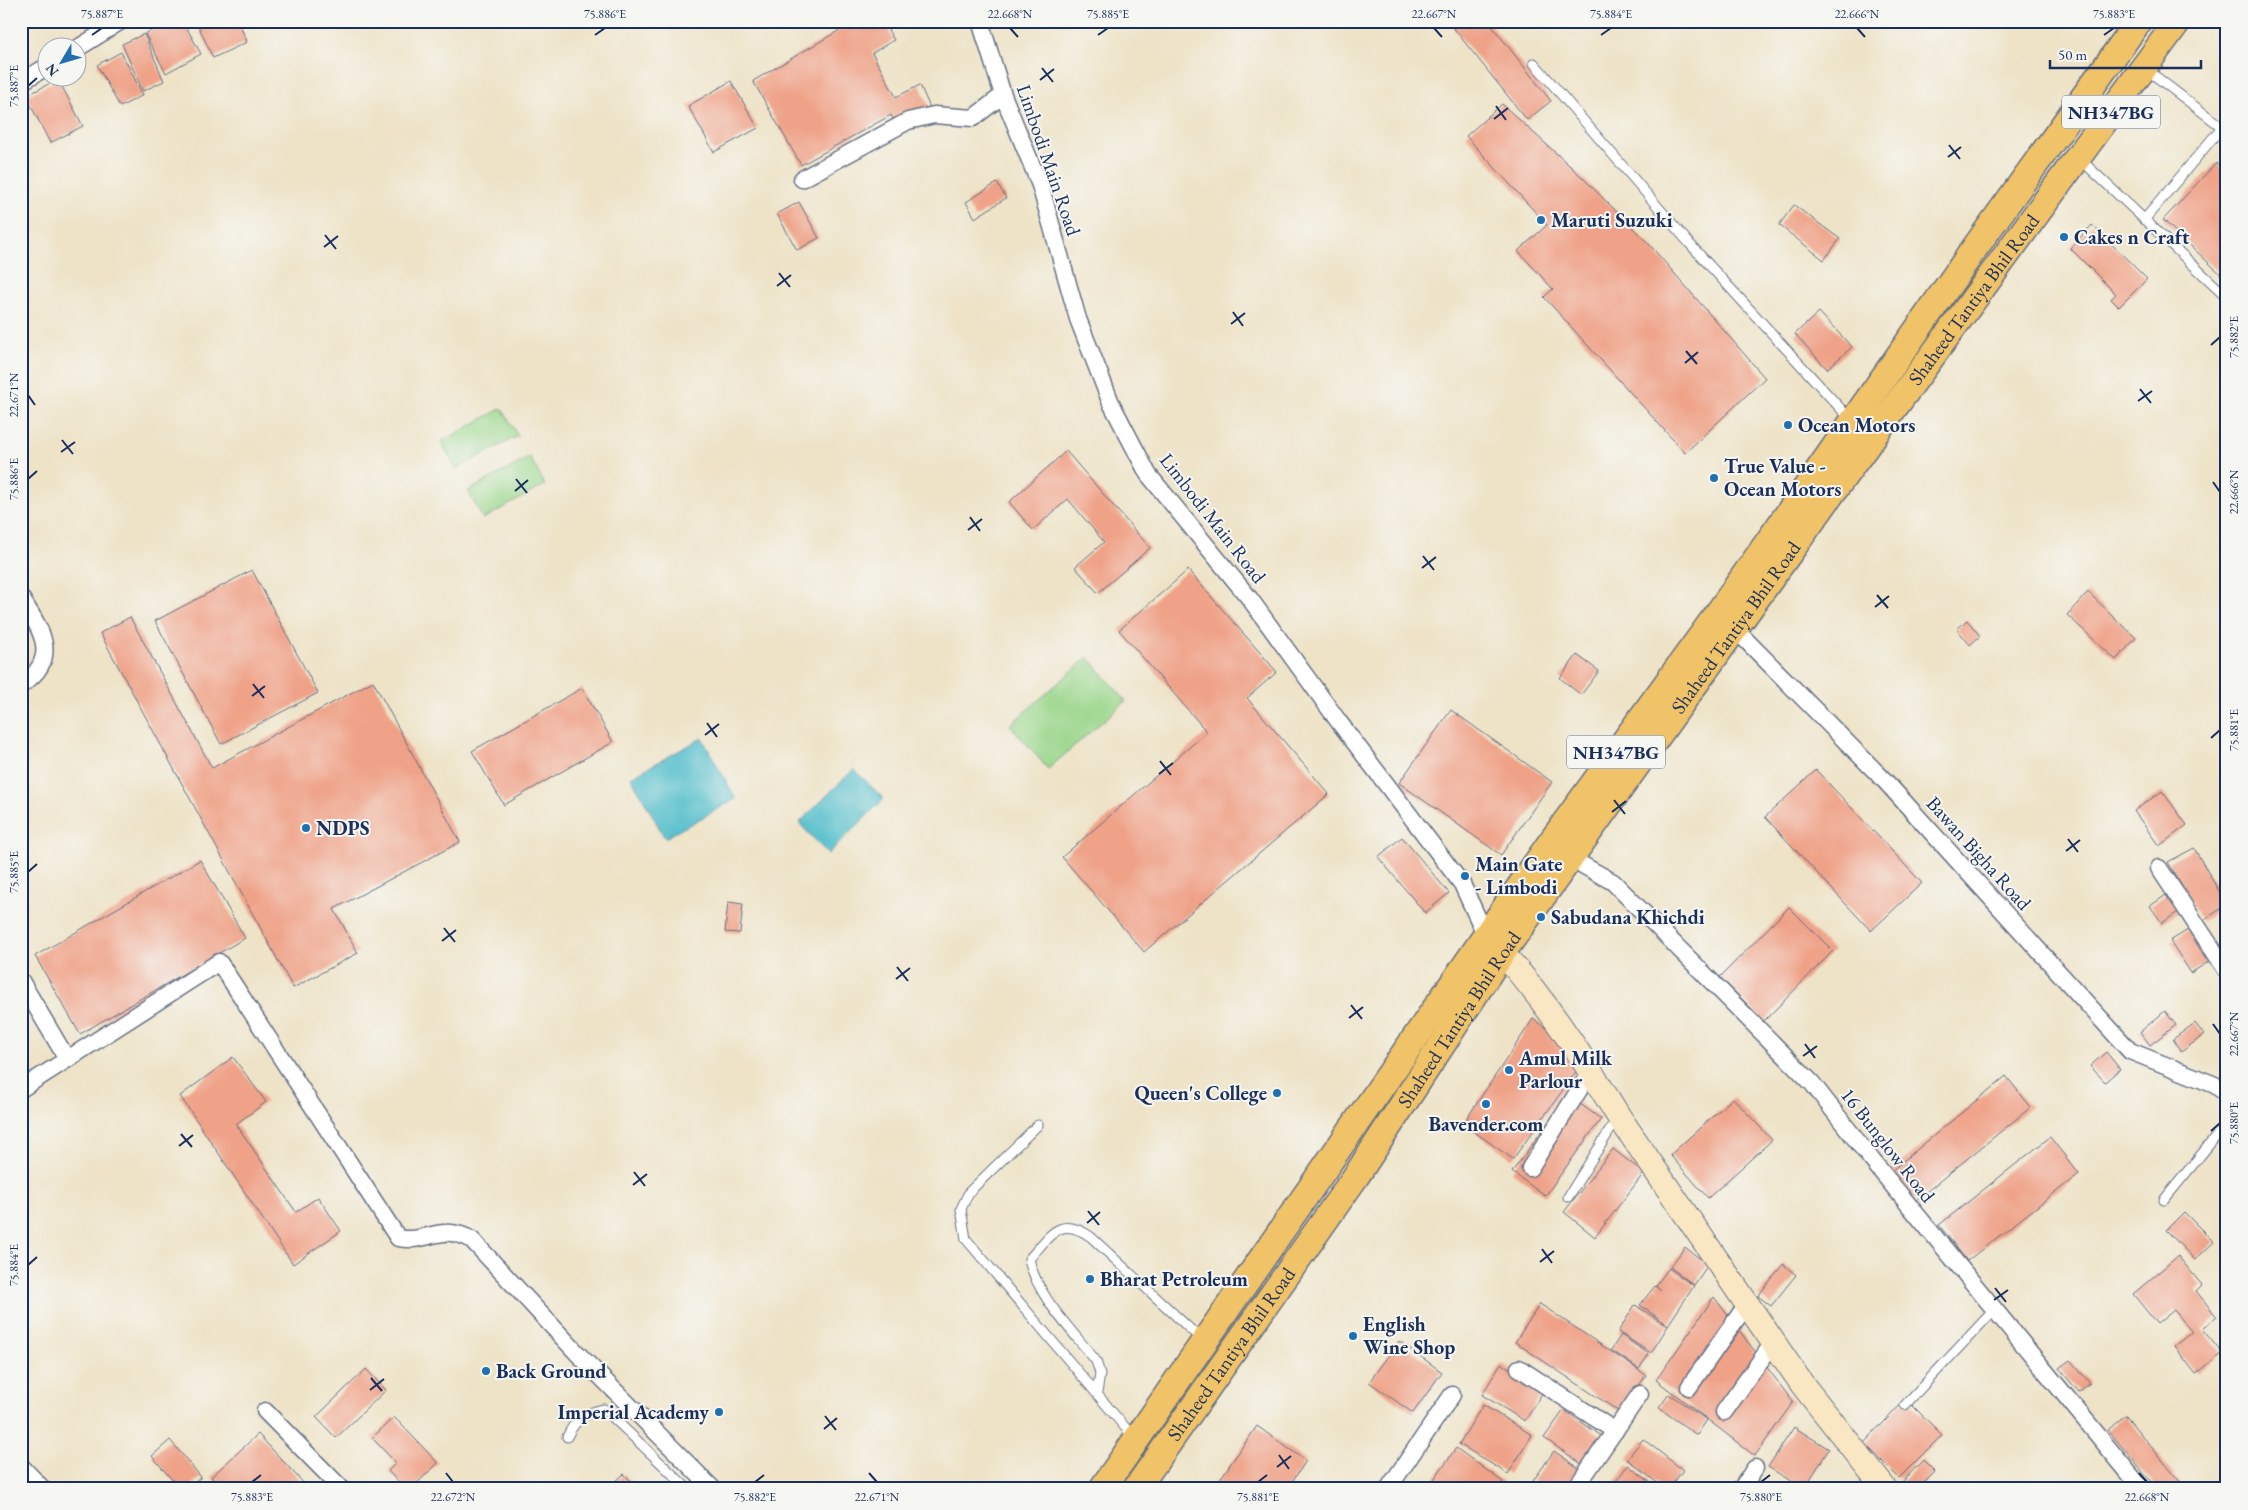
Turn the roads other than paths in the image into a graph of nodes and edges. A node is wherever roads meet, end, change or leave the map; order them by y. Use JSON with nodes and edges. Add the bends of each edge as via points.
{"nodes":[{"id":1,"x":121,"y":21,"type":"edge"},
{"id":2,"x":980,"y":21,"type":"edge"},
{"id":3,"x":2139,"y":21,"type":"edge"},
{"id":4,"x":2178,"y":21,"type":"edge"},
{"id":5,"x":88,"y":42,"type":"edge"},
{"id":6,"x":1534,"y":63,"type":"dead end"},
{"id":7,"x":2144,"y":67,"type":"junction"},
{"id":8,"x":38,"y":72,"type":"edge"},
{"id":9,"x":21,"y":82,"type":"edge"},
{"id":10,"x":1003,"y":95,"type":"junction"},
{"id":11,"x":2224,"y":129,"type":"edge"},
{"id":12,"x":2078,"y":157,"type":"junction"},
{"id":13,"x":802,"y":179,"type":"dead end"},
{"id":14,"x":2144,"y":220,"type":"junction"},
{"id":15,"x":2227,"y":297,"type":"edge"},
{"id":16,"x":1853,"y":422,"type":"junction"},
{"id":17,"x":21,"y":598,"type":"edge"},
{"id":18,"x":1727,"y":620,"type":"junction"},
{"id":19,"x":21,"y":685,"type":"edge"},
{"id":20,"x":1570,"y":858,"type":"junction"},
{"id":21,"x":2159,"y":868,"type":"dead end"},
{"id":22,"x":1494,"y":944,"type":"junction"},
{"id":23,"x":2227,"y":971,"type":"edge"},
{"id":24,"x":21,"y":981,"type":"edge"},
{"id":25,"x":67,"y":1059,"type":"junction"},
{"id":26,"x":1591,"y":1072,"type":"junction"},
{"id":27,"x":21,"y":1089,"type":"edge"},
{"id":28,"x":2227,"y":1094,"type":"edge"},
{"id":29,"x":1619,"y":1117,"type":"junction"},
{"id":30,"x":2227,"y":1123,"type":"edge"},
{"id":31,"x":1038,"y":1125,"type":"dead end"},
{"id":32,"x":1530,"y":1168,"type":"dead end"},
{"id":33,"x":1568,"y":1197,"type":"dead end"},
{"id":34,"x":2164,"y":1200,"type":"dead end"},
{"id":35,"x":1747,"y":1304,"type":"junction"},
{"id":36,"x":1994,"y":1310,"type":"junction"},
{"id":37,"x":1204,"y":1342,"type":"junction"},
{"id":38,"x":1773,"y":1342,"type":"junction"},
{"id":39,"x":1519,"y":1368,"type":"dead end"},
{"id":40,"x":1689,"y":1387,"type":"dead end"},
{"id":41,"x":1097,"y":1393,"type":"junction"},
{"id":42,"x":1640,"y":1394,"type":"dead end"},
{"id":43,"x":1452,"y":1395,"type":"dead end"},
{"id":44,"x":1905,"y":1404,"type":"dead end"},
{"id":45,"x":265,"y":1411,"type":"dead end"},
{"id":46,"x":1724,"y":1412,"type":"dead end"},
{"id":47,"x":1614,"y":1431,"type":"junction"},
{"id":48,"x":567,"y":1437,"type":"dead end"},
{"id":49,"x":1136,"y":1441,"type":"junction"},
{"id":50,"x":1119,"y":1465,"type":"junction"},
{"id":51,"x":21,"y":1466,"type":"edge"},
{"id":52,"x":1755,"y":1468,"type":"dead end"},
{"id":53,"x":1138,"y":1485,"type":"edge"},
{"id":54,"x":43,"y":1489,"type":"edge"},
{"id":55,"x":342,"y":1489,"type":"edge"},
{"id":56,"x":688,"y":1489,"type":"edge"},
{"id":57,"x":713,"y":1489,"type":"edge"},
{"id":58,"x":1102,"y":1489,"type":"edge"},
{"id":59,"x":1388,"y":1489,"type":"edge"},
{"id":60,"x":1575,"y":1489,"type":"edge"},
{"id":61,"x":1741,"y":1489,"type":"edge"},
{"id":62,"x":1885,"y":1489,"type":"edge"},
{"id":63,"x":2142,"y":1489,"type":"edge"}],
"edges":[{"from":1,"to":5,"type":"street"},
{"from":2,"to":10,"type":"street","name":"Limbodi Main Road"},
{"from":3,"to":16,"type":"main road","name":"Shaheed Tantiya Bhil Road","number":"NH347BG"},
{"from":4,"to":7,"type":"main road","name":"Shaheed Tantiya Bhil Road","number":"NH347BG"},
{"from":6,"to":16,"type":"lane","via":[[1689,243]]},
{"from":7,"to":11,"type":"lane"},
{"from":7,"to":12,"type":"main road","name":"Shaheed Tantiya Bhil Road","number":"NH347BG"},
{"from":8,"to":9,"type":"street"},
{"from":10,"to":13,"type":"street","via":[[973,118],[934,116],[908,121]]},
{"from":10,"to":22,"type":"street","name":"Limbodi Main Road","via":[[1040,185],[1078,319],[1111,403],[1148,474],[1250,599],[1462,884]]},
{"from":11,"to":14,"type":"lane"},
{"from":12,"to":14,"type":"lane"},
{"from":12,"to":18,"type":"main road","name":"Shaheed Tantiya Bhil Road","number":"NH347BG"},
{"from":14,"to":15,"type":"lane"},
{"from":16,"to":18,"type":"main road","name":"Shaheed Tantiya Bhil Road","number":"NH347BG"},
{"from":17,"to":19,"type":"street","via":[[43,634],[45,657],[33,677]]},
{"from":18,"to":20,"type":"main road","name":"Shaheed Tantiya Bhil Road","number":"NH347BG"},
{"from":18,"to":22,"type":"main road","name":"Shaheed Tantiya Bhil Road","number":"NH347BG","via":[[1549,845]]},
{"from":18,"to":28,"type":"street","name":"Bawan Bigha Road","via":[[1886,782],[2130,1051],[2216,1085]]},
{"from":20,"to":22,"type":"main road","name":"Shaheed Tantiya Bhil Road","number":"NH347BG"},
{"from":20,"to":36,"type":"street","name":"16 Bunglow Road","via":[[1613,882],[1812,1083]]},
{"from":21,"to":23,"type":"street"},
{"from":22,"to":26,"type":"street","via":[[1532,987]]},
{"from":22,"to":37,"type":"main road","name":"Shaheed Tantiya Bhil Road","number":"NH347BG"},
{"from":22,"to":53,"type":"main road","name":"Shaheed Tantiya Bhil Road","number":"NH347BG","via":[[1356,1176]]},
{"from":24,"to":25,"type":"street"},
{"from":25,"to":27,"type":"street"},
{"from":25,"to":57,"type":"street","via":[[219,962],[398,1238],[411,1240],[443,1232],[458,1232],[472,1240],[578,1354]]},
{"from":26,"to":29,"type":"street"},
{"from":26,"to":32,"type":"street"},
{"from":29,"to":33,"type":"lane"},
{"from":29,"to":35,"type":"street"},
{"from":30,"to":34,"type":"lane"},
{"from":31,"to":41,"type":"lane","via":[[969,1192],[961,1208],[966,1239]]},
{"from":35,"to":38,"type":"street"},
{"from":35,"to":40,"type":"street"},
{"from":36,"to":44,"type":"lane"},
{"from":36,"to":63,"type":"street","name":"16 Bunglow Road"},
{"from":37,"to":41,"type":"lane","via":[[1092,1237],[1076,1227],[1064,1227],[1053,1233],[1029,1258],[1033,1275],[1042,1290],[1096,1361],[1100,1374]]},
{"from":37,"to":49,"type":"main road","name":"Shaheed Tantiya Bhil Road","number":"NH347BG"},
{"from":38,"to":46,"type":"street"},
{"from":38,"to":62,"type":"street"},
{"from":39,"to":47,"type":"street"},
{"from":41,"to":49,"type":"lane"},
{"from":42,"to":47,"type":"street"},
{"from":43,"to":59,"type":"street"},
{"from":45,"to":55,"type":"street"},
{"from":47,"to":60,"type":"street"},
{"from":48,"to":56,"type":"lane","via":[[573,1424],[586,1413],[604,1409]]},
{"from":49,"to":50,"type":"main road","name":"Shaheed Tantiya Bhil Road","number":"NH347BG"},
{"from":50,"to":53,"type":"main road"},
{"from":50,"to":58,"type":"main road","name":"Shaheed Tantiya Bhil Road","number":"NH347BG"},
{"from":51,"to":54,"type":"street"},
{"from":52,"to":61,"type":"street"}]}
